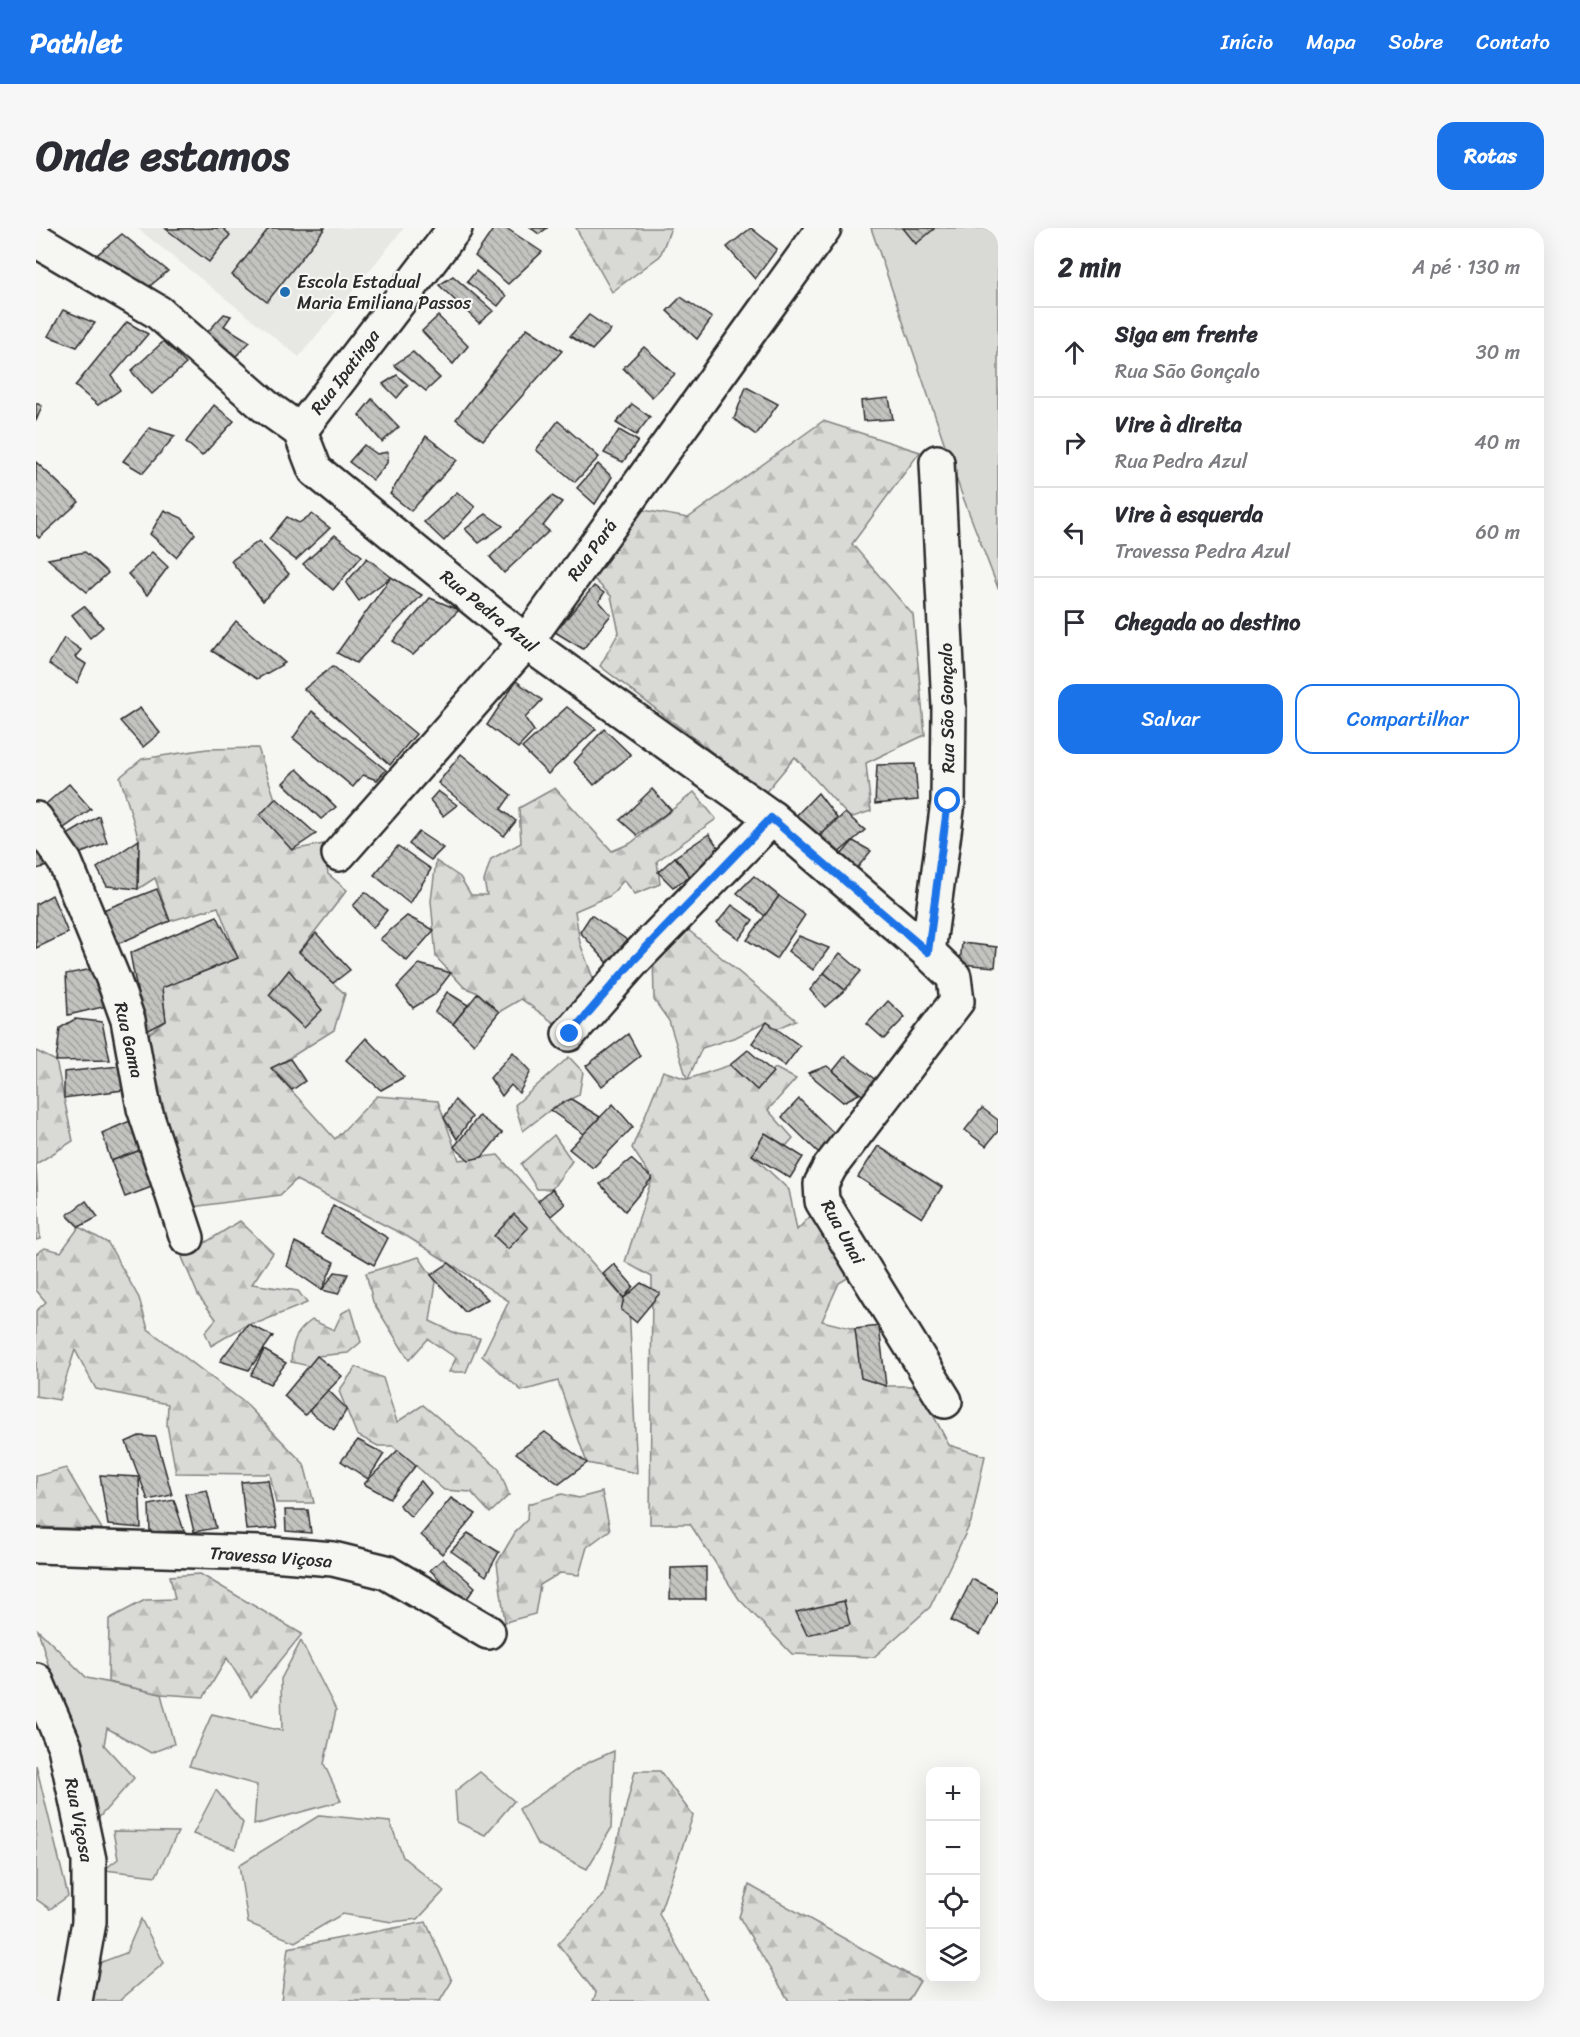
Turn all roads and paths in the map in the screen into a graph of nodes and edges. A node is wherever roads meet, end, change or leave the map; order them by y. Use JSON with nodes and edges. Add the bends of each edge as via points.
{"nodes":[{"id":1,"x":455,"y":228,"type":"edge"},
{"id":2,"x":824,"y":228,"type":"edge"},
{"id":3,"x":56,"y":240,"type":"edge"},
{"id":4,"x":300,"y":431,"type":"junction"},
{"id":5,"x":937,"y":462,"type":"dead end"},
{"id":6,"x":526,"y":642,"type":"junction"},
{"id":7,"x":771,"y":818,"type":"junction"},
{"id":8,"x":36,"y":819,"type":"edge"},
{"id":9,"x":339,"y":854,"type":"dead end"},
{"id":10,"x":928,"y":952,"type":"junction"},
{"id":11,"x":954,"y":977,"type":"joint"},
{"id":12,"x":570,"y":1034,"type":"dead end"},
{"id":13,"x":187,"y":1238,"type":"dead end"},
{"id":14,"x":945,"y":1401,"type":"dead end"},
{"id":15,"x":36,"y":1546,"type":"edge"},
{"id":16,"x":488,"y":1632,"type":"dead end"},
{"id":17,"x":36,"y":1680,"type":"edge"},
{"id":18,"x":75,"y":2001,"type":"edge"}],
"edges":[{"from":1,"to":4,"type":"street","name":"Rua Ipatinga"},
{"from":2,"to":6,"type":"street","name":"Rua Pará"},
{"from":3,"to":4,"type":"street","via":[[158,312],[265,406]]},
{"from":4,"to":6,"type":"street","name":"Rua Pedra Azul","via":[[315,470]]},
{"from":5,"to":10,"type":"street","name":"Rua São Gonçalo","via":[[950,707],[948,801]]},
{"from":6,"to":7,"type":"street","name":"Rua Pedra Azul"},
{"from":6,"to":9,"type":"street","name":"Rua Pará"},
{"from":7,"to":10,"type":"street","name":"Rua Pedra Azul"},
{"from":7,"to":12,"type":"street","via":[[634,960]]},
{"from":8,"to":13,"type":"street","name":"Rua Gama","via":[[65,862],[114,981],[128,1020],[144,1108]]},
{"from":10,"to":11,"type":"street","name":"Rua Pedra Azul"},
{"from":11,"to":14,"type":"street","name":"Rua Unai","via":[[957,1001],[821,1184],[822,1201]]},
{"from":15,"to":16,"type":"street","name":"Travessa Viçosa","via":[[333,1559],[386,1572]]},
{"from":17,"to":18,"type":"street","name":"Rua Viçosa","via":[[65,1747],[89,1860],[89,1922]]}]}
